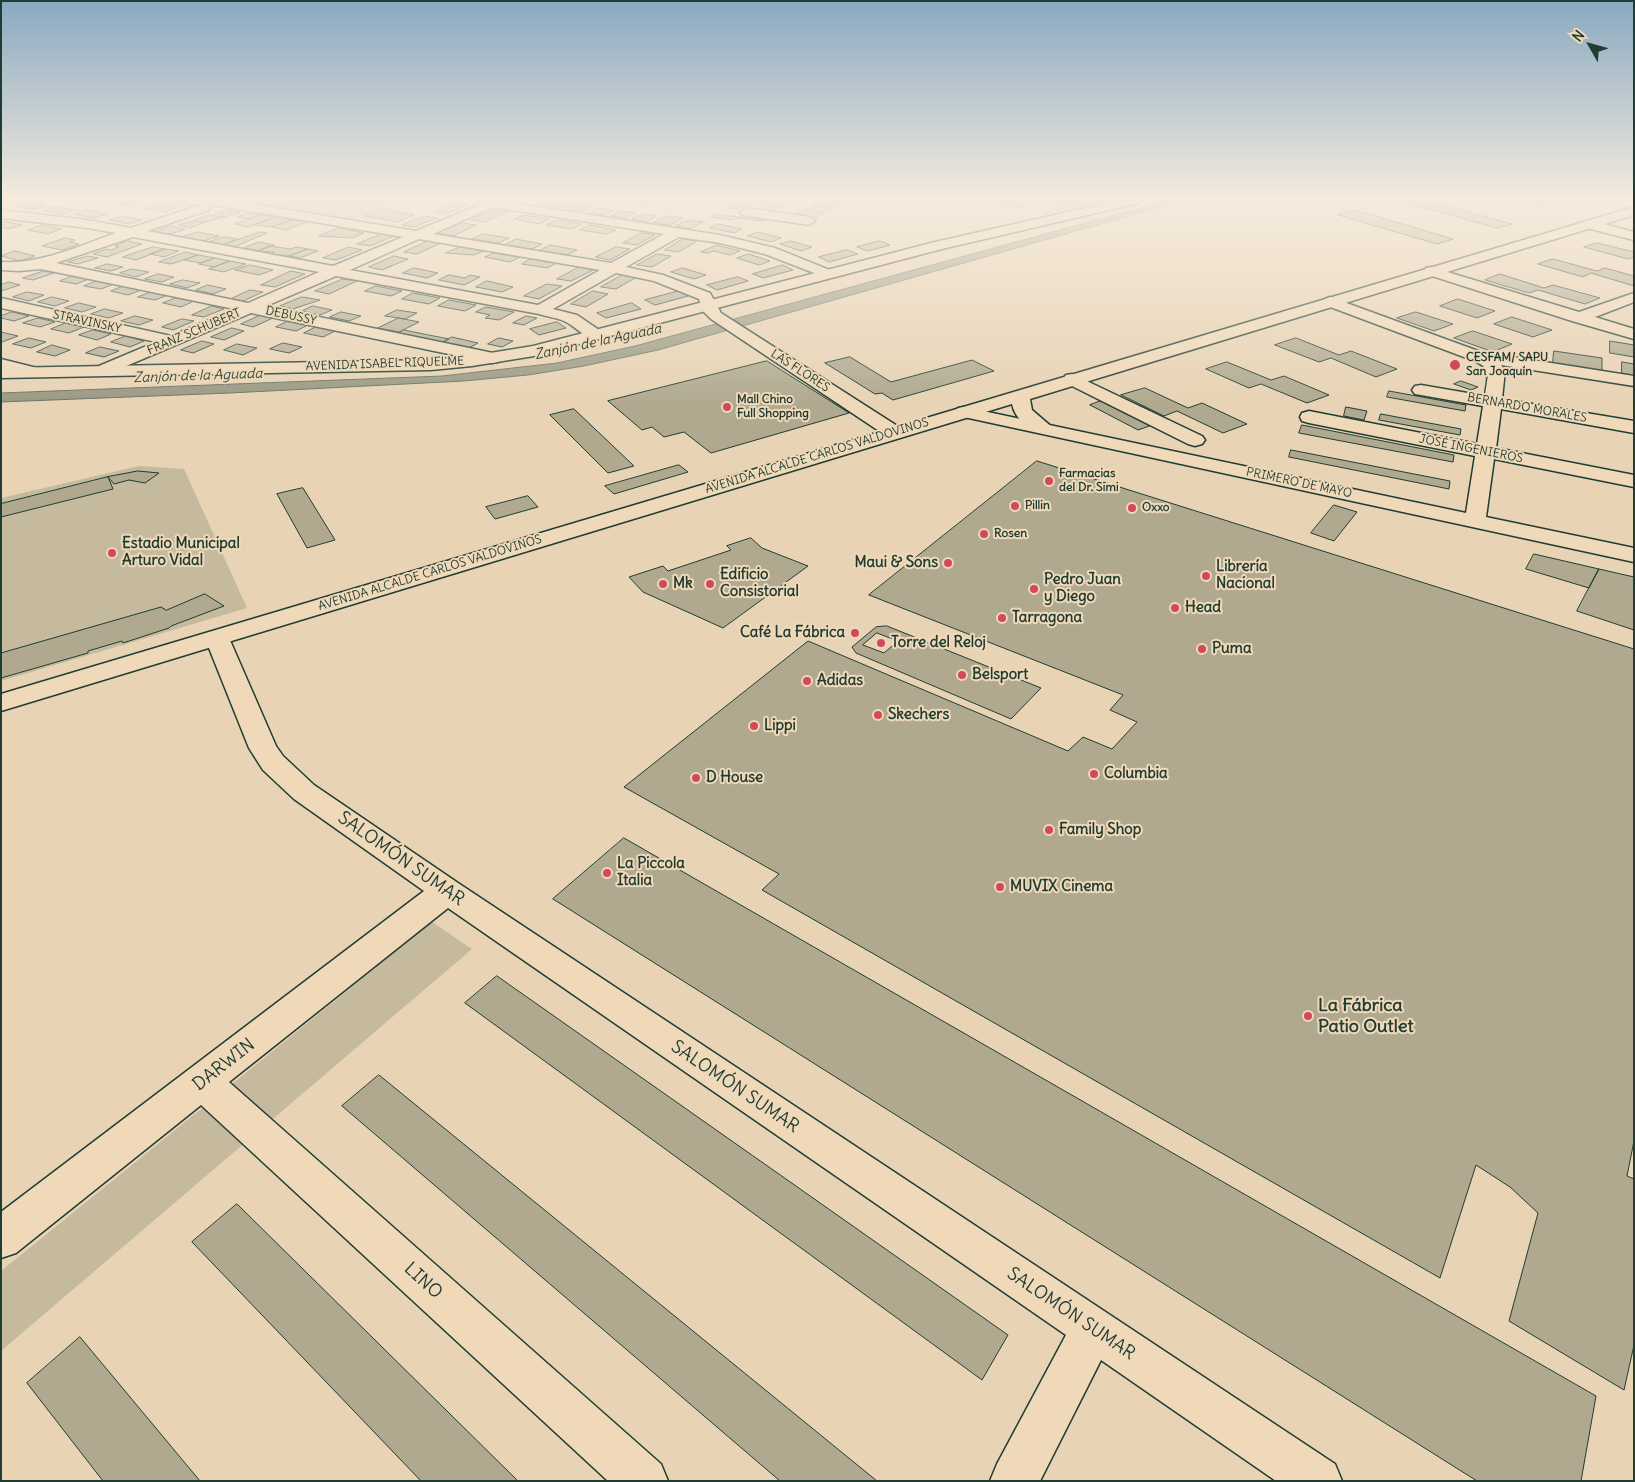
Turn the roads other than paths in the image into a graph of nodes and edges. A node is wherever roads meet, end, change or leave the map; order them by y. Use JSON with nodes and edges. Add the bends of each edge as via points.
{"nodes":[{"id":1,"x":20,"y":268,"type":"edge"},
{"id":2,"x":59,"y":268,"type":"edge"},
{"id":3,"x":319,"y":268,"type":"edge"},
{"id":4,"x":341,"y":268,"type":"edge"},
{"id":5,"x":613,"y":268,"type":"joint"},
{"id":6,"x":813,"y":268,"type":"edge"},
{"id":7,"x":850,"y":268,"type":"edge"},
{"id":8,"x":1440,"y":268,"type":"edge"},
{"id":9,"x":334,"y":271,"type":"junction"},
{"id":10,"x":1431,"y":271,"type":"junction"},
{"id":11,"x":3,"y":272,"type":"edge"},
{"id":12,"x":827,"y":274,"type":"junction"},
{"id":13,"x":1633,"y":298,"type":"edge"},
{"id":14,"x":1330,"y":302,"type":"junction"},
{"id":15,"x":1,"y":303,"type":"edge"},
{"id":16,"x":250,"y":308,"type":"junction"},
{"id":17,"x":540,"y":310,"type":"junction"},
{"id":18,"x":713,"y":311,"type":"junction"},
{"id":19,"x":1578,"y":318,"type":"junction"},
{"id":20,"x":1634,"y":334,"type":"edge"},
{"id":21,"x":596,"y":335,"type":"junction"},
{"id":22,"x":173,"y":341,"type":"junction"},
{"id":23,"x":1478,"y":356,"type":"junction"},
{"id":24,"x":492,"y":358,"type":"junction"},
{"id":25,"x":1,"y":364,"type":"edge"},
{"id":26,"x":105,"y":370,"type":"junction"},
{"id":27,"x":1,"y":372,"type":"edge"},
{"id":28,"x":31,"y":372,"type":"junction"},
{"id":29,"x":1072,"y":379,"type":"junction"},
{"id":30,"x":1634,"y":381,"type":"edge"},
{"id":31,"x":1421,"y":390,"type":"dead end"},
{"id":32,"x":1023,"y":394,"type":"junction"},
{"id":33,"x":1493,"y":402,"type":"junction"},
{"id":34,"x":964,"y":412,"type":"junction"},
{"id":35,"x":1309,"y":418,"type":"dead end"},
{"id":36,"x":1634,"y":427,"type":"edge"},
{"id":37,"x":1044,"y":428,"type":"junction"},
{"id":38,"x":896,"y":432,"type":"junction"},
{"id":39,"x":1196,"y":440,"type":"dead end"},
{"id":40,"x":1485,"y":452,"type":"junction"},
{"id":41,"x":1634,"y":481,"type":"edge"},
{"id":42,"x":1474,"y":521,"type":"junction"},
{"id":43,"x":1634,"y":555,"type":"edge"},
{"id":44,"x":217,"y":638,"type":"junction"},
{"id":45,"x":1,"y":703,"type":"edge"},
{"id":46,"x":447,"y":891,"type":"junction"},
{"id":47,"x":202,"y":1082,"type":"junction"},
{"id":48,"x":1,"y":1238,"type":"edge"},
{"id":49,"x":1094,"y":1329,"type":"junction"},
{"id":50,"x":644,"y":1481,"type":"edge"},
{"id":51,"x":1014,"y":1481,"type":"edge"},
{"id":52,"x":1318,"y":1481,"type":"edge"}],
"edges":[{"from":1,"to":11,"type":"street"},
{"from":2,"to":16,"type":"street","name":"DEBUSSY"},
{"from":3,"to":9,"type":"street"},
{"from":4,"to":9,"type":"street","name":"FRANZ SCHUBERT"},
{"from":5,"to":17,"type":"street"},
{"from":5,"to":18,"type":"street","name":"LAS FLORES","via":[[682,286],[705,296]]},
{"from":6,"to":12,"type":"street"},
{"from":7,"to":12,"type":"street","name":"AVENIDA ISABEL RIQUELME"},
{"from":8,"to":10,"type":"street","name":"AVENIDA ALCALDE CARLOS VALDOVINOS"},
{"from":9,"to":16,"type":"street","name":"FRANZ SCHUBERT"},
{"from":9,"to":17,"type":"street"},
{"from":10,"to":14,"type":"street","name":"AVENIDA ALCALDE CARLOS VALDOVINOS"},
{"from":10,"to":19,"type":"street"},
{"from":12,"to":18,"type":"street","name":"AVENIDA ISABEL RIQUELME"},
{"from":13,"to":19,"type":"street"},
{"from":14,"to":23,"type":"street"},
{"from":14,"to":29,"type":"street","name":"AVENIDA ALCALDE CARLOS VALDOVINOS"},
{"from":15,"to":22,"type":"street","name":"STRAVINSKY"},
{"from":16,"to":22,"type":"street","name":"FRANZ SCHUBERT"},
{"from":16,"to":24,"type":"street","name":"DEBUSSY"},
{"from":17,"to":21,"type":"street","via":[[571,318]]},
{"from":18,"to":21,"type":"street","name":"AVENIDA ISABEL RIQUELME"},
{"from":18,"to":38,"type":"street","name":"LAS FLORES","via":[[737,330]]},
{"from":19,"to":20,"type":"street"},
{"from":21,"to":24,"type":"street","name":"AVENIDA ISABEL RIQUELME"},
{"from":22,"to":26,"type":"street","name":"FRANZ SCHUBERT"},
{"from":23,"to":30,"type":"street"},
{"from":23,"to":33,"type":"street","via":[[1490,361],[1496,370]]},
{"from":24,"to":26,"type":"street","name":"AVENIDA ISABEL RIQUELME","via":[[431,365]]},
{"from":25,"to":28,"type":"street"},
{"from":26,"to":28,"type":"street","name":"AVENIDA ISABEL RIQUELME"},
{"from":27,"to":28,"type":"street","name":"AVENIDA ISABEL RIQUELME"},
{"from":29,"to":32,"type":"street","name":"AVENIDA ALCALDE CARLOS VALDOVINOS"},
{"from":29,"to":39,"type":"street"},
{"from":31,"to":33,"type":"street","name":"BERNARDO MORALES"},
{"from":32,"to":34,"type":"street","name":"AVENIDA ALCALDE CARLOS VALDOVINOS"},
{"from":32,"to":37,"type":"street","via":[[1022,410]]},
{"from":33,"to":36,"type":"street","name":"BERNARDO MORALES"},
{"from":33,"to":40,"type":"street"},
{"from":34,"to":37,"type":"street","name":"PRIMERO DE MAYO"},
{"from":34,"to":38,"type":"street","name":"AVENIDA ALCALDE CARLOS VALDOVINOS"},
{"from":35,"to":40,"type":"street","name":"JOSÉ INGENIEROS"},
{"from":37,"to":42,"type":"street","name":"PRIMERO DE MAYO"},
{"from":38,"to":44,"type":"street","name":"AVENIDA ALCALDE CARLOS VALDOVINOS"},
{"from":40,"to":41,"type":"street","name":"JOSÉ INGENIEROS"},
{"from":40,"to":42,"type":"street"},
{"from":42,"to":43,"type":"street","name":"PRIMERO DE MAYO"},
{"from":44,"to":45,"type":"street","name":"AVENIDA ALCALDE CARLOS VALDOVINOS"},
{"from":44,"to":46,"type":"street","name":"SALOMÓN SUMAR","via":[[263,748],[273,763],[304,792]]},
{"from":46,"to":47,"type":"street","name":"DARWIN"},
{"from":46,"to":49,"type":"street","name":"SALOMÓN SUMAR"},
{"from":47,"to":48,"type":"street","name":"DARWIN"},
{"from":47,"to":50,"type":"street","name":"LINO"},
{"from":49,"to":51,"type":"street"},
{"from":49,"to":52,"type":"street","name":"SALOMÓN SUMAR"}]}
